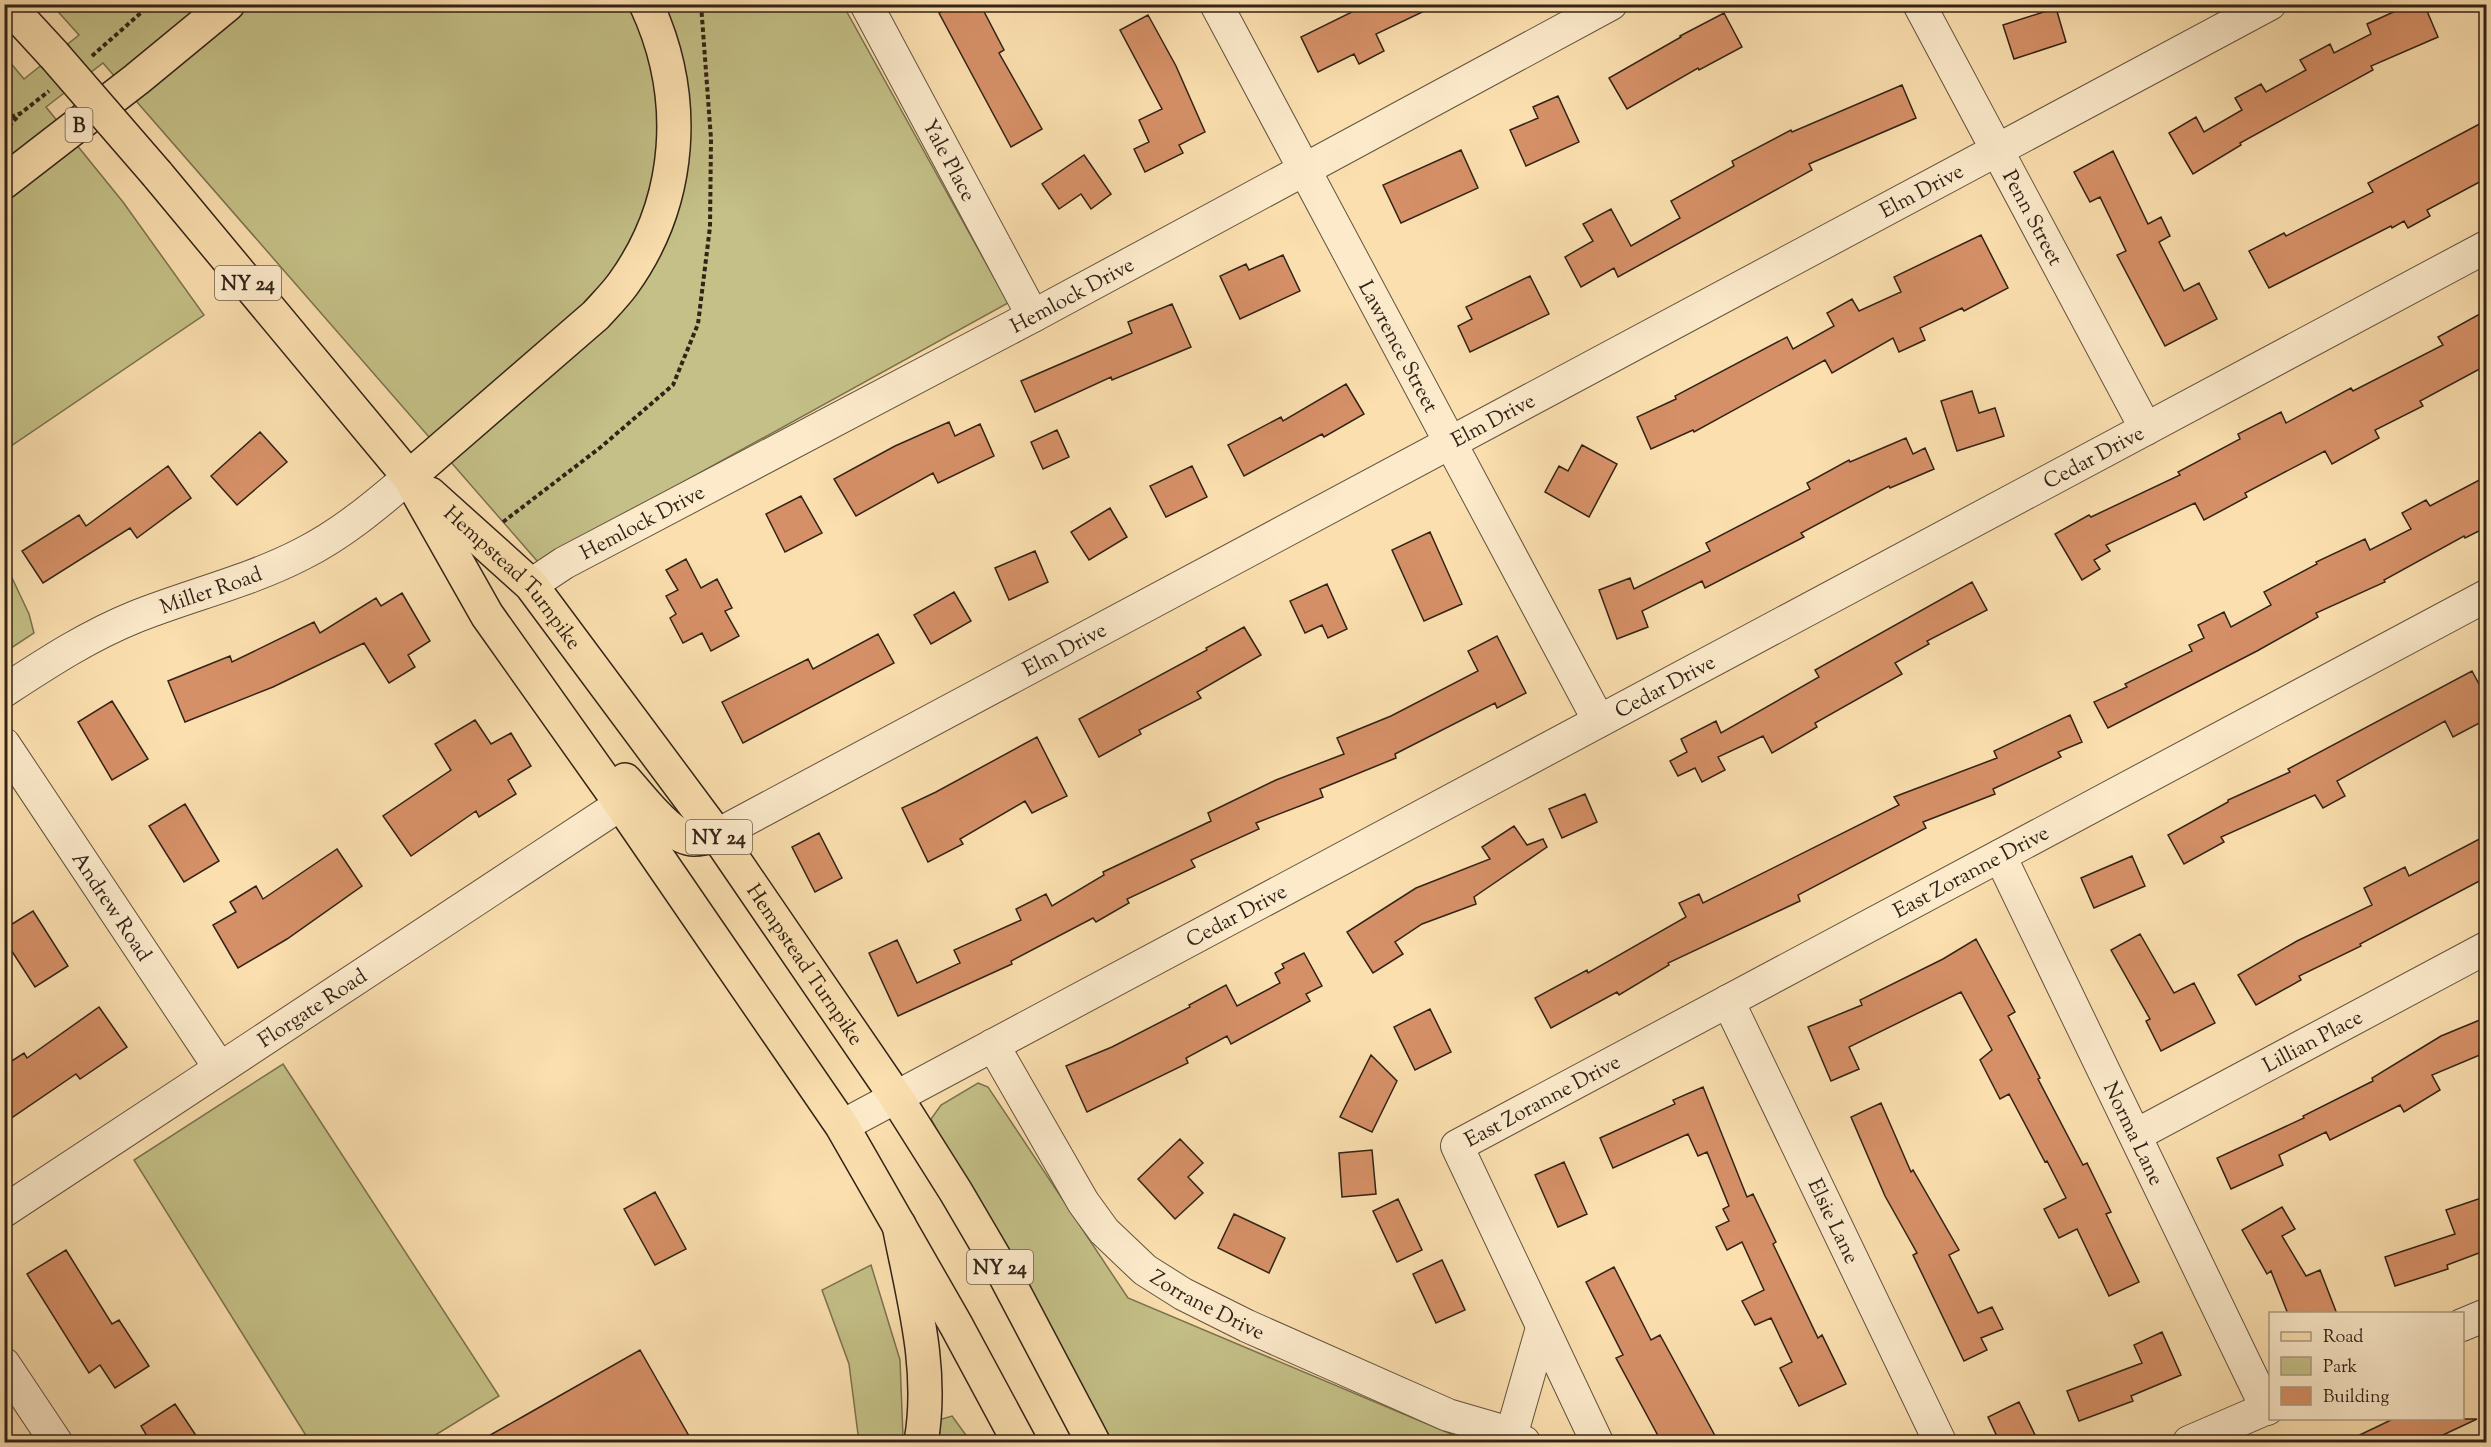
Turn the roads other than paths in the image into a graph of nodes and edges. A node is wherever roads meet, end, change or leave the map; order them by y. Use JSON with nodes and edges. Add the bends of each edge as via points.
{"nodes":[{"id":1,"x":7,"y":4,"type":"edge"},
{"id":2,"x":228,"y":4,"type":"edge"},
{"id":3,"x":646,"y":4,"type":"edge"},
{"id":4,"x":866,"y":4,"type":"edge"},
{"id":5,"x":1216,"y":4,"type":"edge"},
{"id":6,"x":1611,"y":4,"type":"edge"},
{"id":7,"x":1919,"y":4,"type":"edge"},
{"id":8,"x":2270,"y":4,"type":"edge"},
{"id":9,"x":1571,"y":14,"type":"edge"},
{"id":10,"x":1998,"y":150,"type":"junction"},
{"id":11,"x":1305,"y":169,"type":"junction"},
{"id":12,"x":4,"y":182,"type":"edge"},
{"id":13,"x":2487,"y":247,"type":"edge"},
{"id":14,"x":1033,"y":316,"type":"junction"},
{"id":15,"x":2146,"y":429,"type":"junction"},
{"id":16,"x":1451,"y":443,"type":"junction"},
{"id":17,"x":409,"y":477,"type":"junction"},
{"id":18,"x":531,"y":585,"type":"junction"},
{"id":19,"x":2487,"y":596,"type":"edge"},
{"id":20,"x":535,"y":681,"type":"junction"},
{"id":21,"x":4,"y":691,"type":"edge"},
{"id":22,"x":1599,"y":721,"type":"junction"},
{"id":23,"x":4,"y":744,"type":"edge"},
{"id":24,"x":621,"y":804,"type":"junction"},
{"id":25,"x":717,"y":835,"type":"junction"},
{"id":26,"x":2000,"y":856,"type":"junction"},
{"id":27,"x":2487,"y":948,"type":"edge"},
{"id":28,"x":1728,"y":1001,"type":"junction"},
{"id":29,"x":993,"y":1045,"type":"junction"},
{"id":30,"x":219,"y":1067,"type":"junction"},
{"id":31,"x":896,"y":1097,"type":"junction"},
{"id":32,"x":842,"y":1126,"type":"junction"},
{"id":33,"x":2136,"y":1135,"type":"junction"},
{"id":34,"x":4,"y":1211,"type":"edge"},
{"id":35,"x":899,"y":1226,"type":"junction"},
{"id":36,"x":2487,"y":1315,"type":"edge"},
{"id":37,"x":2464,"y":1325,"type":"edge"},
{"id":38,"x":1542,"y":1328,"type":"junction"},
{"id":39,"x":4,"y":1364,"type":"edge"},
{"id":40,"x":2269,"y":1408,"type":"edge"},
{"id":41,"x":1517,"y":1439,"type":"edge"},
{"id":42,"x":56,"y":1443,"type":"edge"},
{"id":43,"x":921,"y":1443,"type":"edge"},
{"id":44,"x":1019,"y":1443,"type":"edge"},
{"id":45,"x":1093,"y":1443,"type":"edge"},
{"id":46,"x":1597,"y":1443,"type":"edge"},
{"id":47,"x":1940,"y":1443,"type":"edge"},
{"id":48,"x":2189,"y":1443,"type":"edge"}],
"edges":[{"from":1,"to":17,"type":"main road","name":"Hempstead Turnpike","number":"NY 24","bridge":true,"via":[[157,174]]},
{"from":2,"to":12,"type":"main road","number":"B"},
{"from":3,"to":17,"type":"main road","via":[[667,60],[674,114],[672,171],[655,229],[622,285],[596,315]]},
{"from":4,"to":14,"type":"street","name":"Yale Place"},
{"from":5,"to":11,"type":"street","name":"Lawrence Street"},
{"from":6,"to":9,"type":"street","name":"Hemlock Drive"},
{"from":7,"to":10,"type":"street","name":"Penn Street"},
{"from":8,"to":10,"type":"street","name":"Elm Drive"},
{"from":9,"to":11,"type":"street","name":"Hemlock Drive"},
{"from":10,"to":15,"type":"street","name":"Penn Street"},
{"from":10,"to":16,"type":"street","name":"Elm Drive"},
{"from":11,"to":14,"type":"street","name":"Hemlock Drive"},
{"from":11,"to":16,"type":"street","name":"Lawrence Street"},
{"from":13,"to":15,"type":"street","name":"Cedar Drive"},
{"from":14,"to":18,"type":"street","name":"Hemlock Drive","via":[[574,558]]},
{"from":15,"to":22,"type":"street","name":"Cedar Drive"},
{"from":16,"to":22,"type":"street","name":"Lawrence Street"},
{"from":16,"to":25,"type":"street","name":"Elm Drive"},
{"from":17,"to":18,"type":"main road","name":"Hempstead Turnpike","number":"NY 24"},
{"from":17,"to":20,"type":"main road","name":"Hempstead Turnpike","number":"NY 24","via":[[487,615]]},
{"from":17,"to":21,"type":"street","name":"Miller Road","via":[[361,518],[304,554],[116,626],[79,644]]},
{"from":18,"to":25,"type":"main road","name":"Hempstead Turnpike","number":"NY 24"},
{"from":19,"to":26,"type":"street","name":"East Zoranne Drive"},
{"from":20,"to":24,"type":"main road","name":"Hempstead Turnpike","number":"NY 24"},
{"from":20,"to":25,"type":"main road","via":[[672,831],[693,839]]},
{"from":22,"to":29,"type":"street","name":"Cedar Drive"},
{"from":23,"to":30,"type":"street","name":"Andrew Road"},
{"from":24,"to":30,"type":"street","name":"Florgate Road"},
{"from":24,"to":32,"type":"main road","name":"Hempstead Turnpike","number":"NY 24"},
{"from":25,"to":31,"type":"main road","name":"Hempstead Turnpike","number":"NY 24"},
{"from":26,"to":28,"type":"street","name":"East Zoranne Drive"},
{"from":26,"to":33,"type":"street","name":"Norma Lane"},
{"from":27,"to":33,"type":"street","name":"Lillian Place"},
{"from":28,"to":38,"type":"street","name":"East Zoranne Drive","via":[[1457,1146]]},
{"from":28,"to":47,"type":"street","name":"Elsie Lane"},
{"from":29,"to":31,"type":"street","name":"Cedar Drive"},
{"from":29,"to":41,"type":"street","name":"Zorrane Drive","via":[[1083,1202],[1104,1231],[1145,1270],[1247,1326],[1448,1415]]},
{"from":30,"to":34,"type":"street","name":"Florgate Road"},
{"from":31,"to":32,"type":"street","name":"Cedar Drive"},
{"from":31,"to":45,"type":"main road","name":"Hempstead Turnpike","number":"NY 24","via":[[1007,1279]]},
{"from":32,"to":35,"type":"main road","name":"Hempstead Turnpike","number":"NY 24"},
{"from":33,"to":40,"type":"street","name":"Norma Lane"},
{"from":35,"to":43,"type":"main road","via":[[923,1347],[927,1412]]},
{"from":35,"to":44,"type":"main road","name":"Hempstead Turnpike","number":"NY 24"},
{"from":36,"to":37,"type":"street"},
{"from":38,"to":41,"type":"street"},
{"from":38,"to":46,"type":"street"},
{"from":39,"to":42,"type":"street"},
{"from":40,"to":48,"type":"street"}]}
